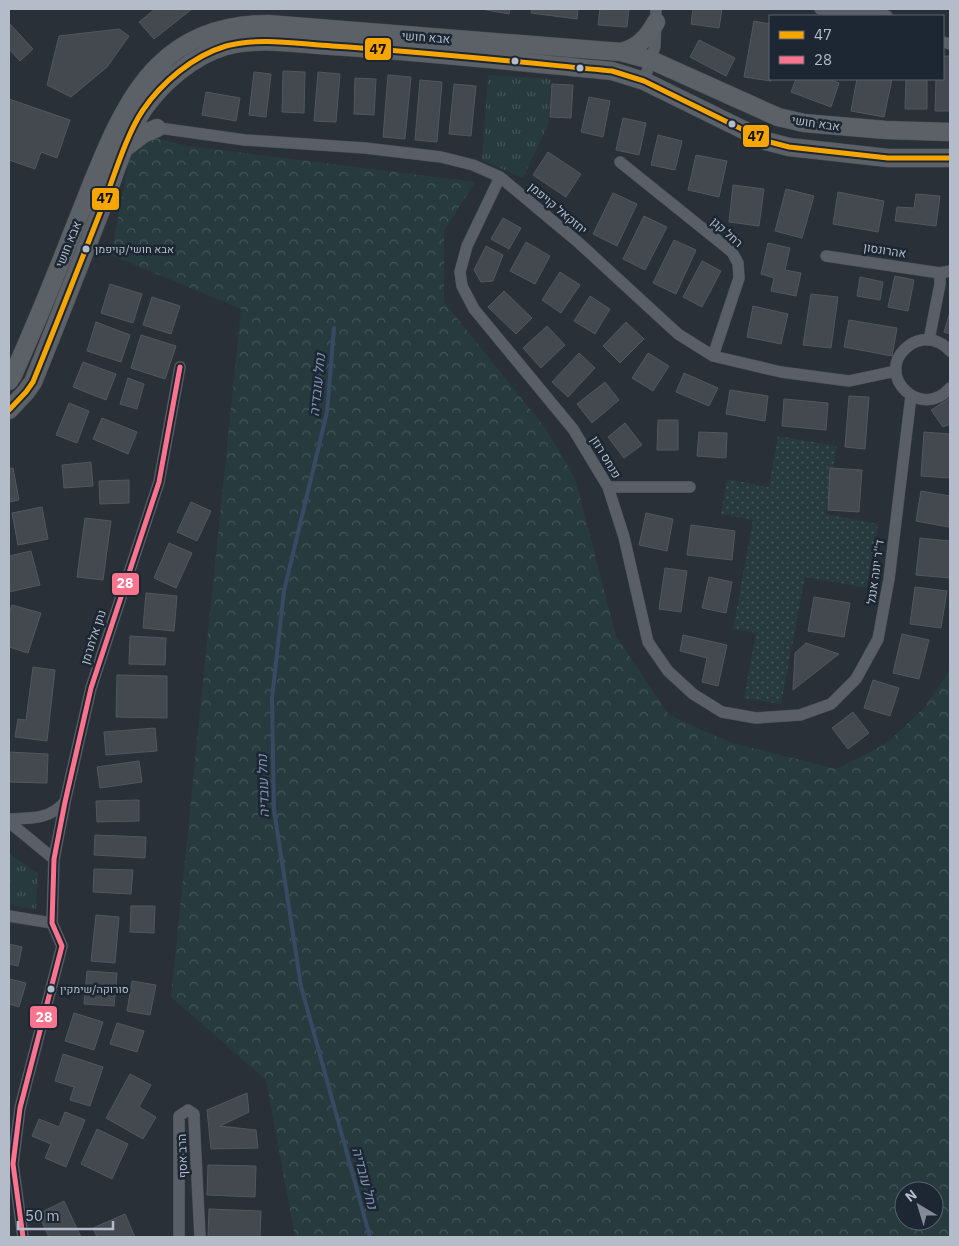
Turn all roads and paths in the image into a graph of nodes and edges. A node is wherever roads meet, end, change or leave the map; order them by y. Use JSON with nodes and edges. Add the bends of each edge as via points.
{"nodes":[{"id":1,"x":820,"y":9,"type":"edge"},
{"id":2,"x":883,"y":13,"type":"edge"},
{"id":3,"x":656,"y":15,"type":"edge"},
{"id":4,"x":621,"y":52,"type":"junction"},
{"id":5,"x":651,"y":60,"type":"junction"},
{"id":6,"x":644,"y":81,"type":"junction"},
{"id":7,"x":144,"y":95,"type":"junction"},
{"id":8,"x":139,"y":116,"type":"junction"},
{"id":9,"x":163,"y":129,"type":"junction"},
{"id":10,"x":950,"y":132,"type":"edge"},
{"id":11,"x":124,"y":149,"type":"junction"},
{"id":12,"x":888,"y":158,"type":"junction"},
{"id":13,"x":950,"y":158,"type":"edge"},
{"id":14,"x":620,"y":162,"type":"dead end"},
{"id":15,"x":950,"y":170,"type":"edge"},
{"id":16,"x":500,"y":177,"type":"junction"},
{"id":17,"x":826,"y":256,"type":"dead end"},
{"id":18,"x":945,"y":272,"type":"edge"},
{"id":19,"x":929,"y":340,"type":"junction"},
{"id":20,"x":950,"y":351,"type":"edge"},
{"id":21,"x":713,"y":356,"type":"junction"},
{"id":22,"x":180,"y":367,"type":"dead end"},
{"id":23,"x":896,"y":371,"type":"junction"},
{"id":24,"x":9,"y":381,"type":"edge"},
{"id":25,"x":950,"y":388,"type":"edge"},
{"id":26,"x":911,"y":396,"type":"junction"},
{"id":27,"x":9,"y":410,"type":"edge"},
{"id":28,"x":608,"y":487,"type":"junction"},
{"id":29,"x":690,"y":487,"type":"dead end"},
{"id":30,"x":800,"y":716,"type":"joint"},
{"id":31,"x":65,"y":802,"type":"junction"},
{"id":32,"x":9,"y":821,"type":"edge"},
{"id":33,"x":54,"y":859,"type":"junction"},
{"id":34,"x":9,"y":916,"type":"edge"},
{"id":35,"x":52,"y":923,"type":"junction"},
{"id":36,"x":23,"y":1237,"type":"edge"},
{"id":37,"x":179,"y":1237,"type":"edge"},
{"id":38,"x":200,"y":1237,"type":"edge"}],
"edges":[{"from":1,"to":2,"type":"street"},
{"from":3,"to":4,"type":"main road","via":[[646,38]]},
{"from":3,"to":5,"type":"street"},
{"from":4,"to":5,"type":"main road","name":"אבא חושי"},
{"from":4,"to":7,"type":"main road","name":"אבא חושי","via":[[244,24],[218,30],[183,47],[158,66]]},
{"from":5,"to":6,"type":"street"},
{"from":5,"to":10,"type":"main road","name":"אבא חושי","via":[[778,117],[804,123]]},
{"from":6,"to":7,"type":"main road","name":"אבא חושי","via":[[612,71],[270,42],[226,46],[195,61],[164,85]]},
{"from":6,"to":12,"type":"main road","name":"אבא חושי","via":[[766,141],[810,150]]},
{"from":7,"to":8,"type":"main road","name":"אבא חושי"},
{"from":7,"to":9,"type":"street","via":[[152,116]]},
{"from":7,"to":24,"type":"main road","name":"אבא חושי","via":[[124,114],[114,135],[33,332]]},
{"from":8,"to":9,"type":"street","name":"יחזקאל קויפמן","via":[[148,125]]},
{"from":8,"to":11,"type":"main road","name":"אבא חושי"},
{"from":9,"to":11,"type":"main road","via":[[143,134]]},
{"from":9,"to":16,"type":"street","name":"יחזקאל קויפמן","via":[[244,140],[441,157],[473,165]]},
{"from":11,"to":27,"type":"main road","name":"אבא חושי","via":[[33,382]]},
{"from":12,"to":13,"type":"main road","name":"אבא חושי"},
{"from":12,"to":15,"type":"main road","via":[[918,167]]},
{"from":14,"to":21,"type":"street","name":"רחל קגן","via":[[732,252],[738,263],[739,278]]},
{"from":16,"to":21,"type":"street","name":"יחזקאל קויפמן","via":[[579,243],[678,334]]},
{"from":16,"to":28,"type":"street","name":"פנחס רוזן","via":[[467,246],[460,272],[462,286],[474,309],[573,429]]},
{"from":17,"to":18,"type":"street","name":"אהרונסון"},
{"from":18,"to":19,"type":"street","name":"אהרונסון"},
{"from":19,"to":20,"type":"street"},
{"from":19,"to":23,"type":"street","via":[[915,343],[902,352]]},
{"from":21,"to":23,"type":"street","name":"יחזקאל קויפמן","via":[[781,372],[849,381]]},
{"from":22,"to":31,"type":"street","name":"נתן אלתרמן","via":[[159,482],[90,688]]},
{"from":23,"to":26,"type":"street","via":[[898,381]]},
{"from":25,"to":26,"type":"street","via":[[931,400]]},
{"from":26,"to":30,"type":"street","name":"ד''ר יונה אנגל","via":[[889,579],[878,640],[856,680],[831,704]]},
{"from":28,"to":29,"type":"street"},
{"from":28,"to":30,"type":"street","name":"פנחס רוזן","via":[[624,537],[648,642],[668,671],[692,694],[722,712],[756,718]]},
{"from":31,"to":32,"type":"street","via":[[56,811],[37,818]]},
{"from":31,"to":33,"type":"street","name":"נתן אלתרמן"},
{"from":32,"to":33,"type":"street"},
{"from":33,"to":35,"type":"street","name":"נתן אלתרמן"},
{"from":34,"to":35,"type":"street"},
{"from":35,"to":36,"type":"street","via":[[62,946],[20,1108],[13,1164]]},
{"from":37,"to":38,"type":"street","name":"הרב אסף","via":[[179,1116],[188,1110],[194,1118]]}]}
